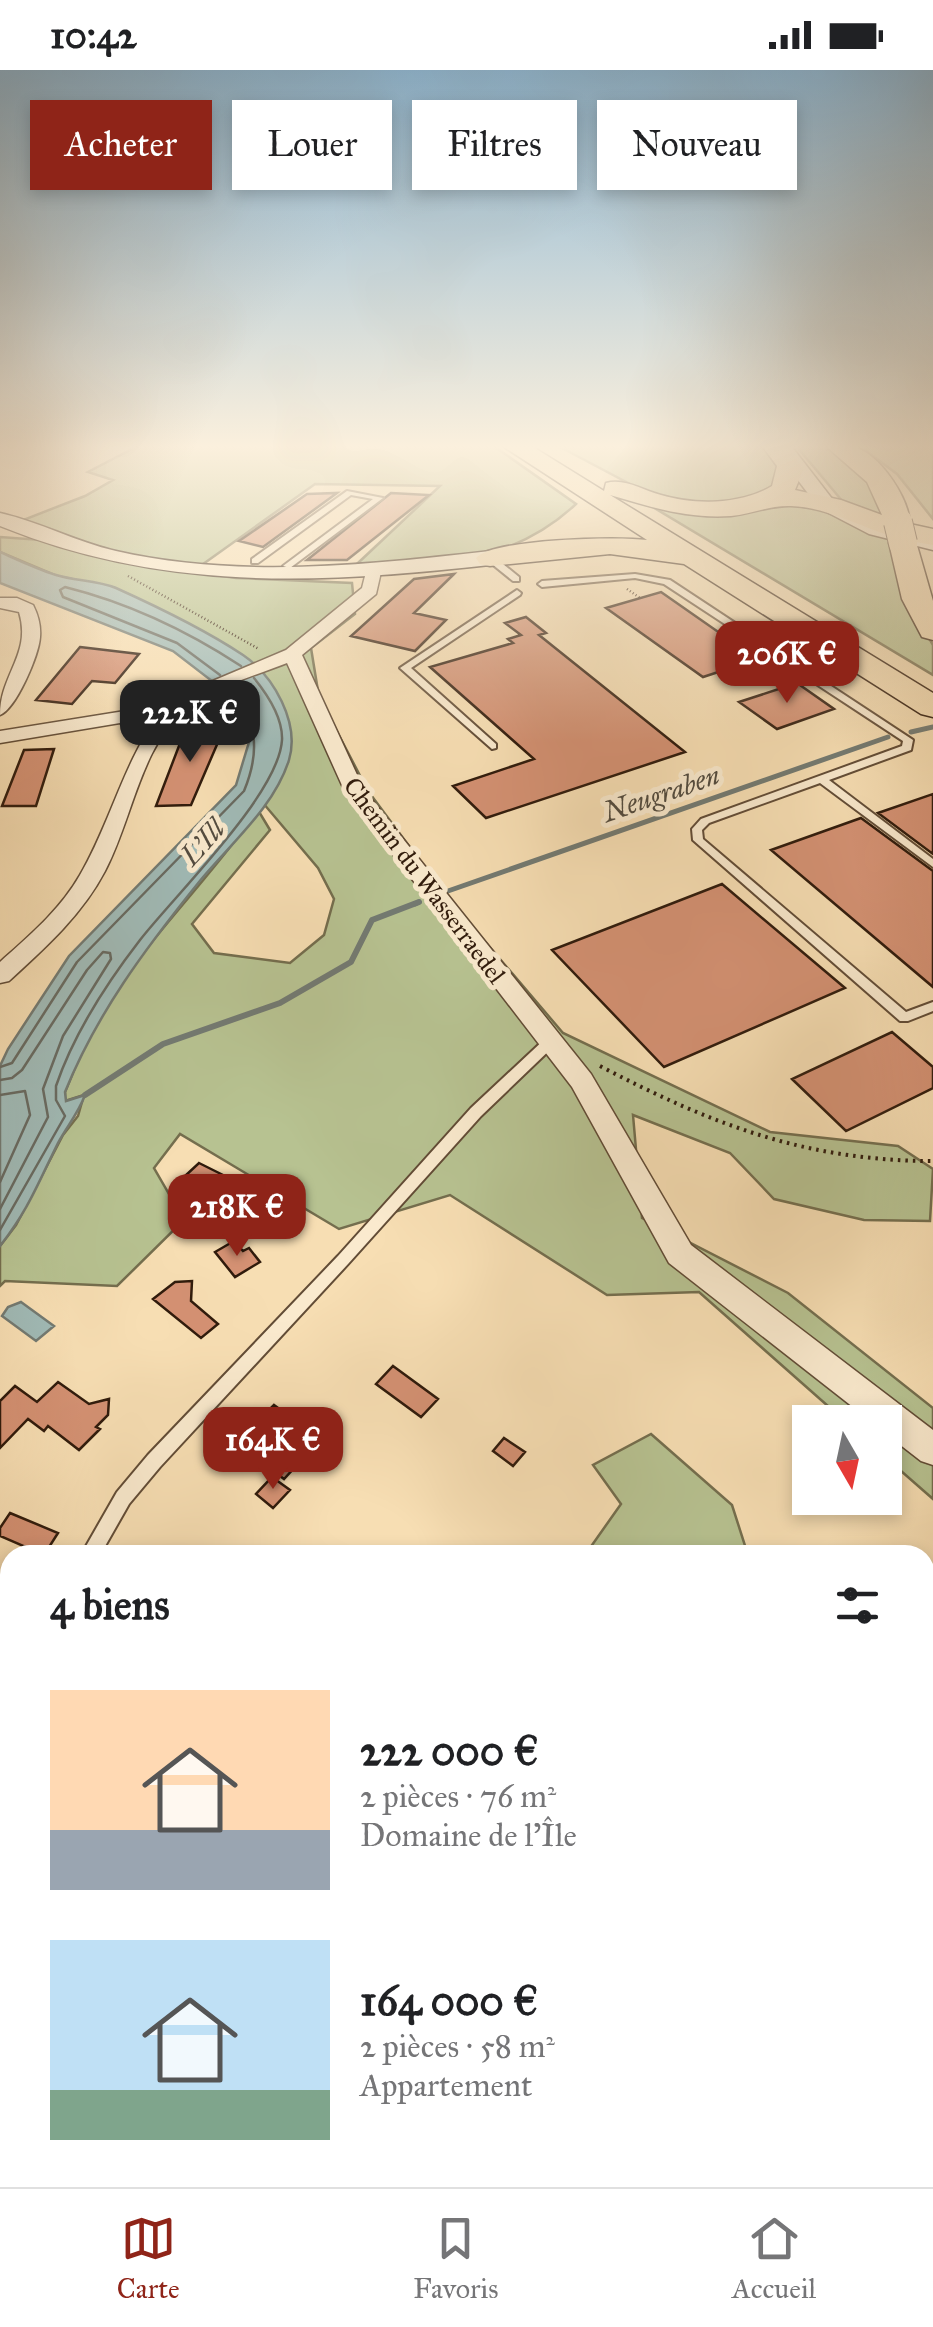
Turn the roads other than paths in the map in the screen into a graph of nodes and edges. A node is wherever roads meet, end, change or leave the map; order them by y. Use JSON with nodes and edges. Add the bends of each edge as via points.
{"nodes":[{"id":1,"x":69,"y":546,"type":"edge"},
{"id":2,"x":276,"y":546,"type":"edge"},
{"id":3,"x":315,"y":546,"type":"edge"},
{"id":4,"x":676,"y":546,"type":"edge"},
{"id":5,"x":705,"y":546,"type":"edge"},
{"id":6,"x":920,"y":546,"type":"edge"},
{"id":7,"x":490,"y":558,"type":"junction"},
{"id":8,"x":283,"y":570,"type":"junction"},
{"id":9,"x":373,"y":572,"type":"junction"},
{"id":10,"x":726,"y":577,"type":"junction"},
{"id":11,"x":516,"y":579,"type":"dead end"},
{"id":12,"x":542,"y":584,"type":"dead end"},
{"id":13,"x":517,"y":593,"type":"dead end"},
{"id":14,"x":0,"y":603,"type":"edge"},
{"id":15,"x":933,"y":631,"type":"edge"},
{"id":16,"x":292,"y":654,"type":"junction"},
{"id":17,"x":933,"y":685,"type":"edge"},
{"id":18,"x":933,"y":707,"type":"edge"},
{"id":19,"x":0,"y":709,"type":"edge"},
{"id":20,"x":145,"y":724,"type":"junction"},
{"id":21,"x":0,"y":737,"type":"edge"},
{"id":22,"x":492,"y":746,"type":"dead end"},
{"id":23,"x":822,"y":779,"type":"junction"},
{"id":24,"x":933,"y":864,"type":"edge"},
{"id":25,"x":0,"y":975,"type":"edge"},
{"id":26,"x":933,"y":1006,"type":"edge"},
{"id":27,"x":552,"y":1040,"type":"junction"},
{"id":28,"x":933,"y":1450,"type":"edge"},
{"id":29,"x":96,"y":1545,"type":"edge"}],
"edges":[{"from":1,"to":8,"type":"street","via":[[227,572]]},
{"from":2,"to":8,"type":"lane","via":[[255,561]]},
{"from":3,"to":8,"type":"lane"},
{"from":4,"to":10,"type":"highway"},
{"from":5,"to":17,"type":"highway"},
{"from":6,"to":15,"type":"highway","via":[[917,599]]},
{"from":7,"to":9,"type":"street"},
{"from":7,"to":10,"type":"highway","via":[[649,548]]},
{"from":7,"to":11,"type":"lane"},
{"from":8,"to":9,"type":"street"},
{"from":9,"to":16,"type":"street","via":[[370,590]]},
{"from":10,"to":18,"type":"highway"},
{"from":12,"to":23,"type":"lane","via":[[635,576],[666,582],[908,740],[907,748]]},
{"from":13,"to":22,"type":"lane","via":[[405,668]]},
{"from":14,"to":19,"type":"street","via":[[27,609],[34,635]]},
{"from":16,"to":20,"type":"street"},
{"from":16,"to":27,"type":"street","name":"Chemin du Wasserraedel","via":[[355,792]]},
{"from":20,"to":21,"type":"street","via":[[95,722]]},
{"from":20,"to":25,"type":"street","via":[[101,857],[82,891]]},
{"from":23,"to":24,"type":"lane"},
{"from":23,"to":26,"type":"lane","via":[[705,822],[698,840],[904,1018]]},
{"from":27,"to":28,"type":"street","name":"Chemin du Wasserraedel","via":[[680,1254]]},
{"from":27,"to":29,"type":"lane","via":[[476,1112],[154,1462]]}]}
